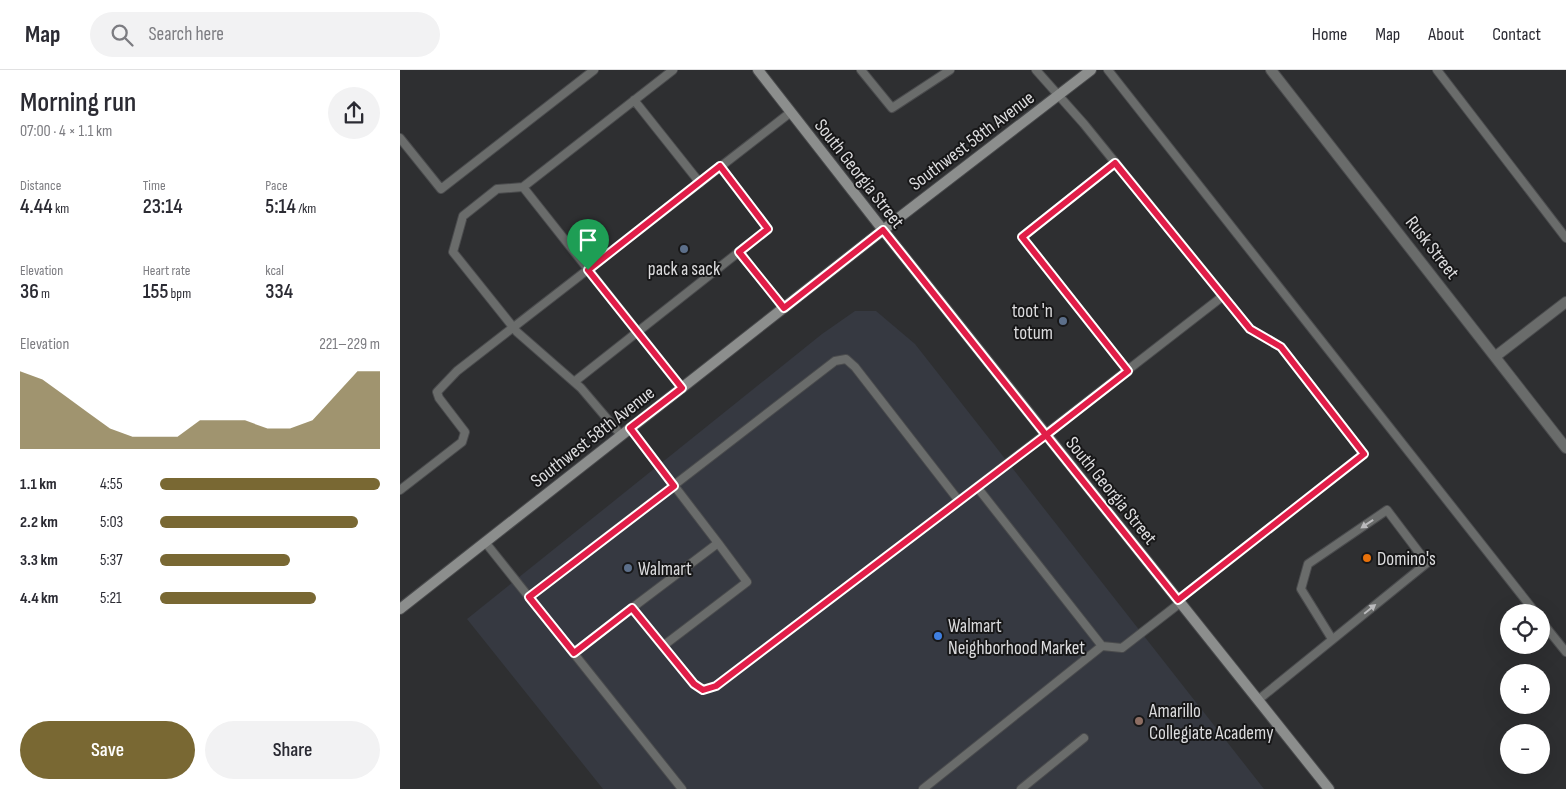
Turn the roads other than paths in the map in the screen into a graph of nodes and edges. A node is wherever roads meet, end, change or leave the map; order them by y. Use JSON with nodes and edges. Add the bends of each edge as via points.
{"nodes":[{"id":1,"x":594,"y":70,"type":"edge"},
{"id":2,"x":673,"y":70,"type":"edge"},
{"id":3,"x":758,"y":70,"type":"edge"},
{"id":4,"x":862,"y":70,"type":"edge"},
{"id":5,"x":950,"y":70,"type":"edge"},
{"id":6,"x":1036,"y":70,"type":"edge"},
{"id":7,"x":1091,"y":70,"type":"edge"},
{"id":8,"x":1108,"y":70,"type":"edge"},
{"id":9,"x":1271,"y":70,"type":"edge"},
{"id":10,"x":1437,"y":70,"type":"edge"},
{"id":11,"x":1060,"y":94,"type":"junction"},
{"id":12,"x":634,"y":100,"type":"junction"},
{"id":13,"x":791,"y":112,"type":"junction"},
{"id":14,"x":400,"y":138,"type":"edge"},
{"id":15,"x":1115,"y":163,"type":"junction"},
{"id":16,"x":720,"y":166,"type":"junction"},
{"id":17,"x":700,"y":183,"type":"junction"},
{"id":18,"x":523,"y":188,"type":"junction"},
{"id":19,"x":883,"y":230,"type":"junction"},
{"id":20,"x":1566,"y":238,"type":"edge"},
{"id":21,"x":739,"y":252,"type":"junction"},
{"id":22,"x":588,"y":270,"type":"junction"},
{"id":23,"x":1223,"y":296,"type":"junction"},
{"id":24,"x":1566,"y":302,"type":"edge"},
{"id":25,"x":784,"y":308,"type":"junction"},
{"id":26,"x":513,"y":328,"type":"junction"},
{"id":27,"x":637,"y":332,"type":"junction"},
{"id":28,"x":1496,"y":356,"type":"junction"},
{"id":29,"x":1128,"y":371,"type":"junction"},
{"id":30,"x":574,"y":382,"type":"junction"},
{"id":31,"x":682,"y":388,"type":"junction"},
{"id":32,"x":626,"y":432,"type":"junction"},
{"id":33,"x":1046,"y":435,"type":"junction"},
{"id":34,"x":1566,"y":448,"type":"edge"},
{"id":35,"x":674,"y":486,"type":"junction"},
{"id":36,"x":977,"y":487,"type":"junction"},
{"id":37,"x":400,"y":490,"type":"edge"},
{"id":38,"x":959,"y":501,"type":"junction"},
{"id":39,"x":485,"y":542,"type":"junction"},
{"id":40,"x":718,"y":543,"type":"junction"},
{"id":41,"x":529,"y":597,"type":"junction"},
{"id":42,"x":1179,"y":601,"type":"junction"},
{"id":43,"x":1529,"y":604,"type":"edge"},
{"id":44,"x":632,"y":608,"type":"junction"},
{"id":45,"x":400,"y":609,"type":"edge"},
{"id":46,"x":1550,"y":632,"type":"edge"},
{"id":47,"x":1332,"y":639,"type":"junction"},
{"id":48,"x":663,"y":646,"type":"junction"},
{"id":49,"x":1102,"y":646,"type":"junction"},
{"id":50,"x":1566,"y":652,"type":"edge"},
{"id":51,"x":574,"y":653,"type":"junction"},
{"id":52,"x":1258,"y":700,"type":"junction"},
{"id":53,"x":1084,"y":738,"type":"dead end"},
{"id":54,"x":682,"y":789,"type":"edge"},
{"id":55,"x":923,"y":789,"type":"edge"},
{"id":56,"x":1021,"y":789,"type":"edge"},
{"id":57,"x":1329,"y":789,"type":"edge"}],
"edges":[{"from":1,"to":14,"type":"lane","via":[[441,189]]},
{"from":2,"to":12,"type":"lane"},
{"from":3,"to":13,"type":"main road","name":"South Georgia Street"},
{"from":4,"to":5,"type":"lane","via":[[892,108]]},
{"from":6,"to":11,"type":"lane"},
{"from":7,"to":11,"type":"main road","name":"Southwest 58th Avenue"},
{"from":8,"to":43,"type":"lane"},
{"from":9,"to":28,"type":"street","name":"Rusk Street"},
{"from":10,"to":20,"type":"lane"},
{"from":11,"to":15,"type":"lane"},
{"from":11,"to":19,"type":"main road","name":"Southwest 58th Avenue"},
{"from":12,"to":17,"type":"lane"},
{"from":12,"to":18,"type":"lane"},
{"from":13,"to":16,"type":"lane"},
{"from":13,"to":19,"type":"main road","name":"South Georgia Street"},
{"from":15,"to":23,"type":"lane"},
{"from":15,"to":29,"type":"lane","via":[[1022,237]]},
{"from":16,"to":17,"type":"lane"},
{"from":16,"to":21,"type":"lane","via":[[768,229]]},
{"from":17,"to":22,"type":"lane"},
{"from":18,"to":22,"type":"lane"},
{"from":18,"to":26,"type":"lane","via":[[497,189],[463,216],[453,252]]},
{"from":19,"to":25,"type":"main road","name":"Southwest 58th Avenue"},
{"from":19,"to":33,"type":"main road","name":"South Georgia Street"},
{"from":21,"to":25,"type":"lane"},
{"from":21,"to":27,"type":"lane"},
{"from":22,"to":26,"type":"lane"},
{"from":22,"to":27,"type":"lane"},
{"from":23,"to":29,"type":"lane"},
{"from":23,"to":42,"type":"lane","via":[[1250,329],[1281,347],[1364,454]]},
{"from":24,"to":28,"type":"street"},
{"from":25,"to":31,"type":"main road","name":"Southwest 58th Avenue"},
{"from":26,"to":30,"type":"lane"},
{"from":26,"to":37,"type":"lane","via":[[457,371],[437,392],[466,432],[462,442]]},
{"from":27,"to":30,"type":"lane"},
{"from":27,"to":31,"type":"lane"},
{"from":28,"to":34,"type":"street","name":"Rusk Street"},
{"from":29,"to":33,"type":"lane"},
{"from":30,"to":32,"type":"lane"},
{"from":31,"to":32,"type":"main road","name":"Southwest 58th Avenue"},
{"from":32,"to":35,"type":"lane"},
{"from":32,"to":39,"type":"main road","name":"Southwest 58th Avenue"},
{"from":33,"to":36,"type":"lane"},
{"from":33,"to":42,"type":"main road","name":"South Georgia Street"},
{"from":35,"to":38,"type":"lane","via":[[835,361],[846,359]]},
{"from":35,"to":40,"type":"lane"},
{"from":35,"to":41,"type":"lane"},
{"from":36,"to":38,"type":"lane"},
{"from":36,"to":49,"type":"lane"},
{"from":38,"to":48,"type":"lane","via":[[716,686],[703,690],[694,684]]},
{"from":39,"to":41,"type":"lane"},
{"from":39,"to":45,"type":"main road","name":"Southwest 58th Avenue"},
{"from":40,"to":44,"type":"lane"},
{"from":40,"to":48,"type":"lane","via":[[746,582]]},
{"from":41,"to":51,"type":"lane"},
{"from":42,"to":49,"type":"lane","via":[[1122,648]]},
{"from":42,"to":52,"type":"main road","name":"South Georgia Street"},
{"from":44,"to":48,"type":"lane"},
{"from":44,"to":51,"type":"lane"},
{"from":46,"to":50,"type":"lane"},
{"from":47,"to":47,"type":"lane","one_way":true,"via":[[1427,563],[1387,510],[1308,564],[1301,589]]},
{"from":47,"to":52,"type":"lane"},
{"from":49,"to":55,"type":"lane"},
{"from":51,"to":54,"type":"lane"},
{"from":52,"to":57,"type":"main road","name":"South Georgia Street"},
{"from":53,"to":56,"type":"lane"}]}
